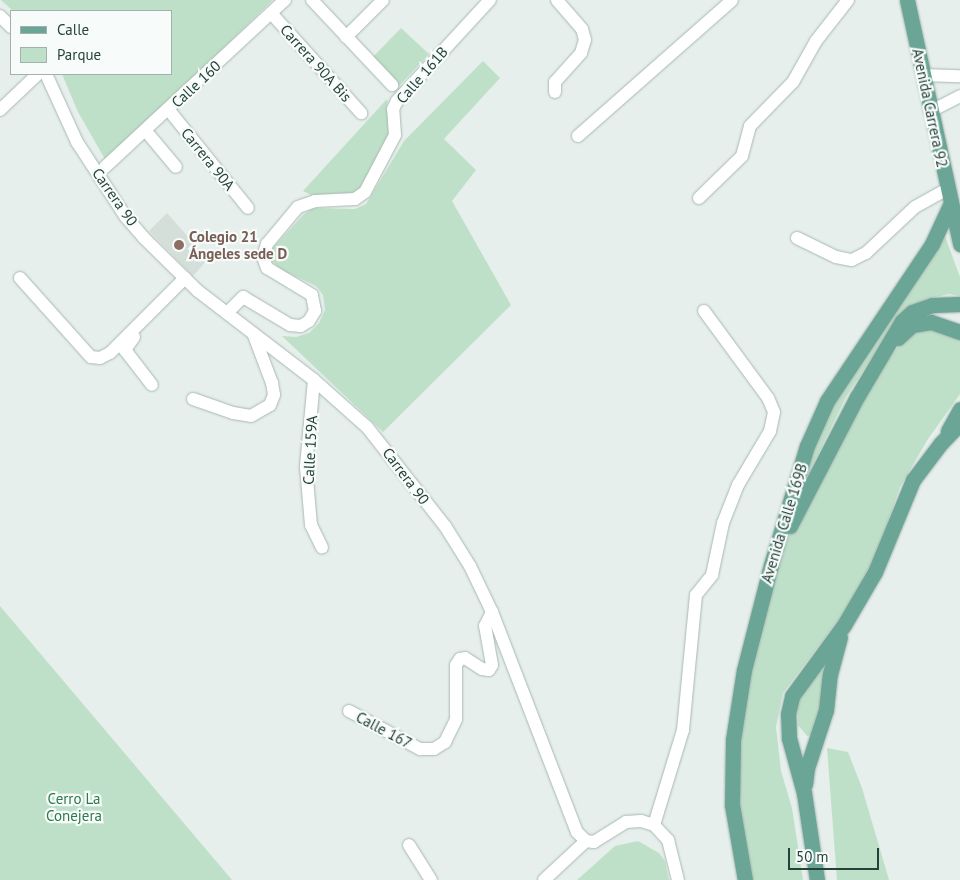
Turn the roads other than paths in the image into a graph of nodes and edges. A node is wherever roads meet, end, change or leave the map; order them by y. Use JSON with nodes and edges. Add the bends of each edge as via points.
{"nodes":[{"id":1,"x":285,"y":0,"type":"edge"},
{"id":2,"x":312,"y":0,"type":"edge"},
{"id":3,"x":384,"y":0,"type":"edge"},
{"id":4,"x":490,"y":0,"type":"edge"},
{"id":5,"x":557,"y":0,"type":"edge"},
{"id":6,"x":732,"y":0,"type":"edge"},
{"id":7,"x":848,"y":0,"type":"edge"},
{"id":8,"x":907,"y":0,"type":"edge"},
{"id":9,"x":271,"y":13,"type":"junction"},
{"id":10,"x":0,"y":16,"type":"edge"},
{"id":11,"x":10,"y":26,"type":"edge"},
{"id":12,"x":346,"y":37,"type":"junction"},
{"id":13,"x":37,"y":75,"type":"edge"},
{"id":14,"x":46,"y":75,"type":"edge"},
{"id":15,"x":923,"y":75,"type":"junction"},
{"id":16,"x":960,"y":76,"type":"edge"},
{"id":17,"x":392,"y":85,"type":"dead end"},
{"id":18,"x":555,"y":92,"type":"dead end"},
{"id":19,"x":960,"y":96,"type":"edge"},
{"id":20,"x":168,"y":109,"type":"junction"},
{"id":21,"x":0,"y":110,"type":"edge"},
{"id":22,"x":931,"y":111,"type":"junction"},
{"id":23,"x":361,"y":114,"type":"dead end"},
{"id":24,"x":145,"y":130,"type":"junction"},
{"id":25,"x":578,"y":136,"type":"dead end"},
{"id":26,"x":106,"y":167,"type":"dead end"},
{"id":27,"x":176,"y":167,"type":"dead end"},
{"id":28,"x":950,"y":196,"type":"junction"},
{"id":29,"x":699,"y":198,"type":"dead end"},
{"id":30,"x":248,"y":208,"type":"dead end"},
{"id":31,"x":797,"y":238,"type":"dead end"},
{"id":32,"x":960,"y":244,"type":"edge"},
{"id":33,"x":20,"y":278,"type":"dead end"},
{"id":34,"x":187,"y":281,"type":"junction"},
{"id":35,"x":960,"y":304,"type":"edge"},
{"id":36,"x":704,"y":311,"type":"dead end"},
{"id":37,"x":227,"y":313,"type":"junction"},
{"id":38,"x":960,"y":332,"type":"edge"},
{"id":39,"x":253,"y":333,"type":"junction"},
{"id":40,"x":314,"y":380,"type":"junction"},
{"id":41,"x":152,"y":385,"type":"dead end"},
{"id":42,"x":857,"y":397,"type":"junction"},
{"id":43,"x":193,"y":399,"type":"dead end"},
{"id":44,"x":960,"y":410,"type":"edge"},
{"id":45,"x":960,"y":424,"type":"edge"},
{"id":46,"x":941,"y":443,"type":"junction"},
{"id":47,"x":322,"y":548,"type":"dead end"},
{"id":48,"x":771,"y":565,"type":"junction"},
{"id":49,"x":492,"y":612,"type":"junction"},
{"id":50,"x":844,"y":625,"type":"junction"},
{"id":51,"x":349,"y":711,"type":"dead end"},
{"id":52,"x":804,"y":793,"type":"junction"},
{"id":53,"x":654,"y":826,"type":"junction"},
{"id":54,"x":586,"y":841,"type":"junction"},
{"id":55,"x":409,"y":845,"type":"dead end"},
{"id":56,"x":431,"y":880,"type":"edge"},
{"id":57,"x":544,"y":880,"type":"edge"},
{"id":58,"x":678,"y":880,"type":"edge"},
{"id":59,"x":745,"y":880,"type":"edge"},
{"id":60,"x":817,"y":880,"type":"edge"}],
"edges":[{"from":1,"to":9,"type":"street","name":"Calle 160"},
{"from":2,"to":12,"type":"street"},
{"from":3,"to":12,"type":"street"},
{"from":4,"to":37,"type":"street","name":"Calle 161B","via":[[397,102],[393,109],[395,135],[365,192],[355,200],[315,201],[298,206],[267,244],[263,257],[267,268],[312,294],[315,312],[309,321],[301,326],[290,325],[248,298],[236,301]]},
{"from":5,"to":18,"type":"street","via":[[582,29],[585,40],[582,53],[555,82]]},
{"from":6,"to":25,"type":"street"},
{"from":7,"to":29,"type":"street","via":[[816,41],[793,82],[750,126],[742,156]]},
{"from":8,"to":15,"type":"main road","name":"Avenida Carrera 92"},
{"from":9,"to":20,"type":"street","name":"Calle 160"},
{"from":9,"to":23,"type":"street","name":"Carrera 90A Bis"},
{"from":10,"to":11,"type":"street"},
{"from":12,"to":17,"type":"street"},
{"from":13,"to":21,"type":"street"},
{"from":14,"to":34,"type":"street","name":"Carrera 90","via":[[78,142],[125,216]]},
{"from":15,"to":16,"type":"street"},
{"from":15,"to":22,"type":"main road","name":"Avenida Carrera 92"},
{"from":19,"to":22,"type":"street"},
{"from":20,"to":24,"type":"street","name":"Calle 160"},
{"from":20,"to":30,"type":"street","name":"Carrera 90A"},
{"from":22,"to":28,"type":"main road","name":"Avenida Carrera 92"},
{"from":24,"to":26,"type":"street","name":"Calle 160"},
{"from":24,"to":27,"type":"street"},
{"from":28,"to":31,"type":"street","via":[[915,207],[866,253],[852,260],[836,257]]},
{"from":28,"to":32,"type":"main road","name":"Avenida Carrera 92"},
{"from":28,"to":48,"type":"main road","name":"Avenida Calle 169B","via":[[932,244],[827,401],[807,446]]},
{"from":33,"to":34,"type":"street","via":[[91,357],[100,358],[110,353]]},
{"from":34,"to":37,"type":"street","name":"Carrera 90"},
{"from":34,"to":41,"type":"street","via":[[125,350]]},
{"from":35,"to":42,"type":"main road","via":[[932,305],[912,312],[902,321]]},
{"from":36,"to":53,"type":"street","via":[[768,398],[774,412],[770,431],[738,485],[722,523],[712,575],[696,595],[683,730]]},
{"from":37,"to":39,"type":"street","name":"Carrera 90"},
{"from":38,"to":42,"type":"main road","via":[[940,323],[912,325],[895,341]]},
{"from":39,"to":40,"type":"street","name":"Carrera 90"},
{"from":39,"to":43,"type":"street","via":[[272,383],[274,395],[270,405],[250,416]]},
{"from":40,"to":47,"type":"street","name":"Calle 159A","via":[[306,467],[311,526]]},
{"from":40,"to":49,"type":"street","name":"Carrera 90","via":[[382,443],[450,534]]},
{"from":42,"to":48,"type":"main road"},
{"from":44,"to":46,"type":"main road"},
{"from":45,"to":46,"type":"main road"},
{"from":46,"to":50,"type":"main road","via":[[914,480],[875,572]]},
{"from":48,"to":59,"type":"main road","name":"Avenida Calle 169B","via":[[744,670],[732,740],[732,805]]},
{"from":49,"to":51,"type":"street","name":"Calle 167","via":[[485,626],[492,665],[489,670],[482,669],[465,658],[460,659],[456,666],[456,719],[445,742],[434,749],[420,749]]},
{"from":49,"to":54,"type":"street","name":"Carrera 90","via":[[568,812],[577,832]]},
{"from":50,"to":52,"type":"main road","via":[[832,665],[826,710],[806,768]]},
{"from":50,"to":52,"type":"main road","via":[[801,680],[790,702],[789,738]]},
{"from":52,"to":60,"type":"main road"},
{"from":53,"to":54,"type":"street","via":[[641,821],[626,822],[601,838]]},
{"from":53,"to":58,"type":"street","via":[[668,840]]},
{"from":54,"to":57,"type":"street"},
{"from":55,"to":56,"type":"street"}]}
